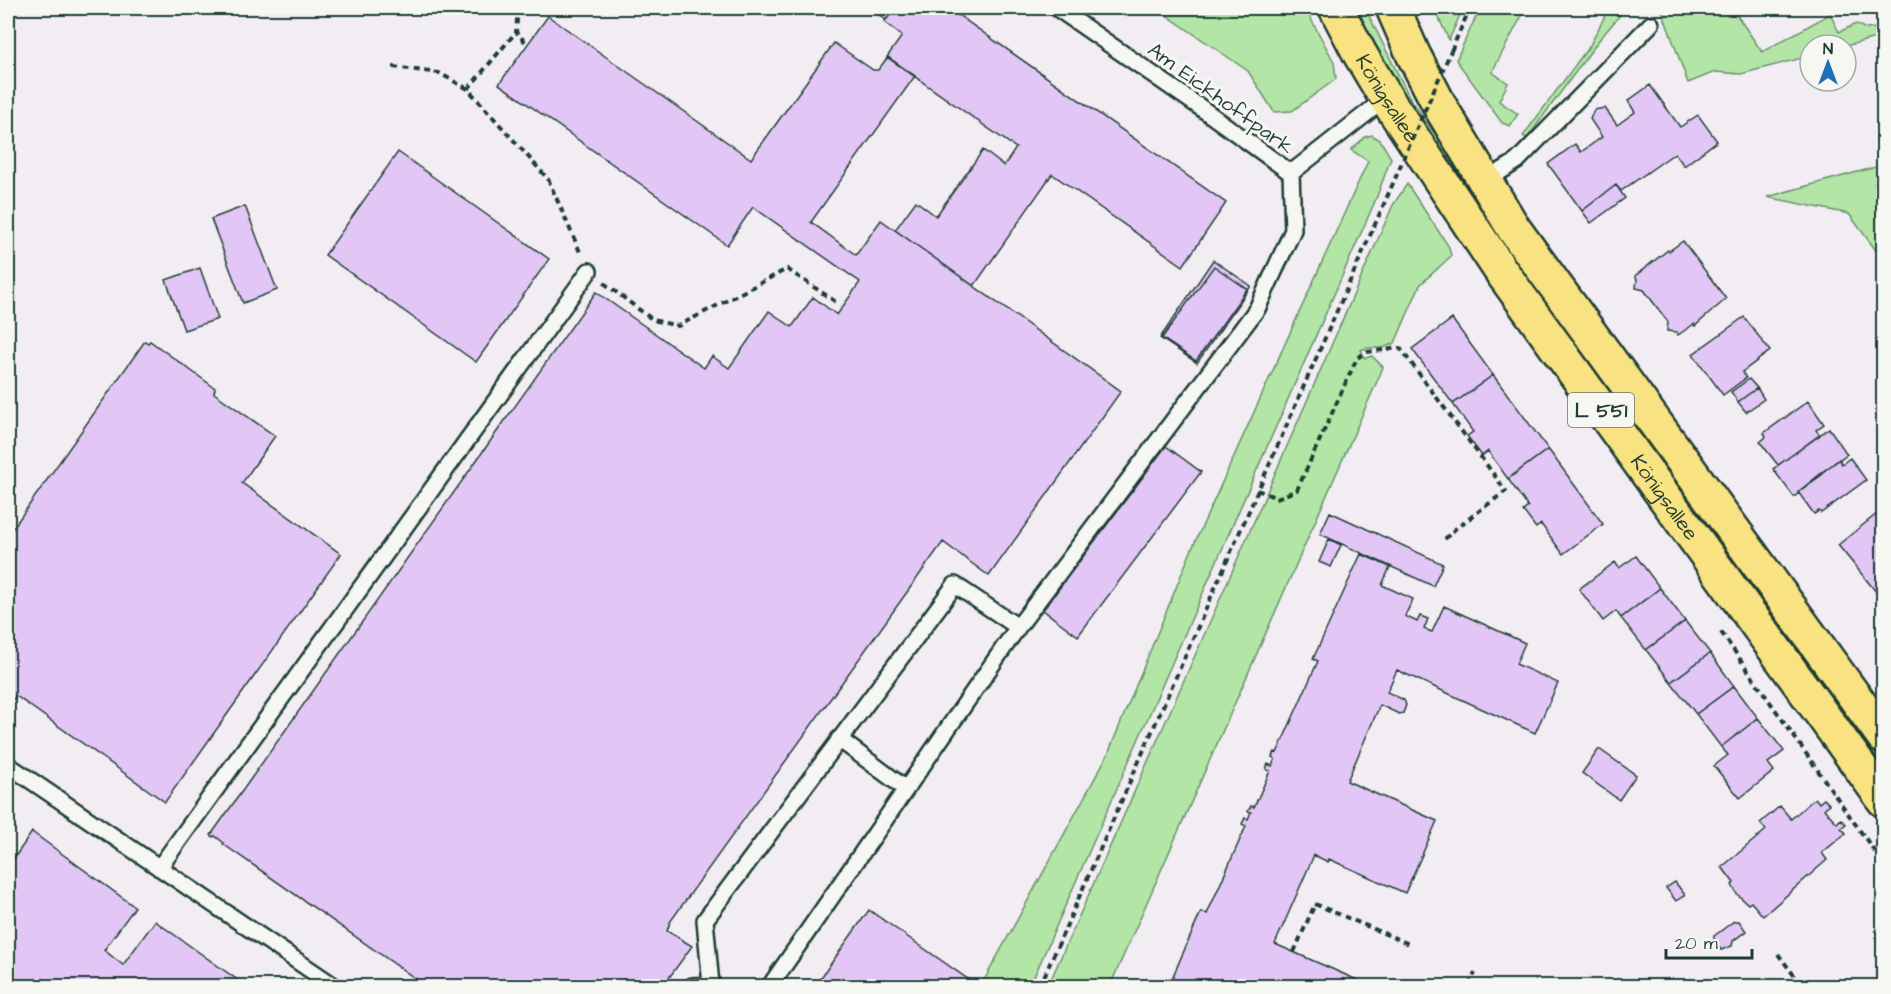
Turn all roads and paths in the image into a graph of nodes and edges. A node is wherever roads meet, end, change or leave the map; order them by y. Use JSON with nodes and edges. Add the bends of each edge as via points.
{"nodes":[{"id":1,"x":518,"y":8,"type":"edge"},
{"id":2,"x":1057,"y":8,"type":"edge"},
{"id":3,"x":1336,"y":8,"type":"edge"},
{"id":4,"x":1393,"y":8,"type":"edge"},
{"id":5,"x":1470,"y":8,"type":"edge"},
{"id":6,"x":1651,"y":24,"type":"dead end"},
{"id":7,"x":516,"y":32,"type":"junction"},
{"id":8,"x":528,"y":45,"type":"dead end"},
{"id":9,"x":393,"y":67,"type":"dead end"},
{"id":10,"x":468,"y":89,"type":"junction"},
{"id":11,"x":1386,"y":98,"type":"junction"},
{"id":12,"x":1291,"y":173,"type":"junction"},
{"id":13,"x":1484,"y":182,"type":"junction"},
{"id":14,"x":589,"y":271,"type":"junction"},
{"id":15,"x":839,"y":304,"type":"dead end"},
{"id":16,"x":1257,"y":490,"type":"junction"},
{"id":17,"x":1442,"y":542,"type":"dead end"},
{"id":18,"x":1018,"y":627,"type":"junction"},
{"id":19,"x":1884,"y":737,"type":"edge"},
{"id":20,"x":839,"y":739,"type":"junction"},
{"id":21,"x":8,"y":765,"type":"edge"},
{"id":22,"x":906,"y":789,"type":"junction"},
{"id":23,"x":1884,"y":800,"type":"edge"},
{"id":24,"x":159,"y":868,"type":"junction"},
{"id":25,"x":1409,"y":944,"type":"dead end"},
{"id":26,"x":1294,"y":952,"type":"dead end"},
{"id":27,"x":1778,"y":954,"type":"dead end"},
{"id":28,"x":1475,"y":973,"type":"dead end"},
{"id":29,"x":712,"y":986,"type":"edge"},
{"id":30,"x":334,"y":987,"type":"edge"},
{"id":31,"x":692,"y":987,"type":"edge"},
{"id":32,"x":770,"y":987,"type":"edge"},
{"id":33,"x":1041,"y":987,"type":"edge"},
{"id":34,"x":1470,"y":987,"type":"edge"},
{"id":35,"x":1802,"y":987,"type":"edge"}],
"edges":[{"from":1,"to":7,"type":"path"},
{"from":2,"to":12,"type":"lane","name":"Am Eickhoffpark"},
{"from":3,"to":11,"type":"main road","name":"Königsallee","number":"L 551"},
{"from":4,"to":13,"type":"main road","name":"Königsallee","number":"L 551","via":[[1441,108]]},
{"from":5,"to":16,"type":"path","bridge":true},
{"from":6,"to":13,"type":"lane","via":[[1517,161]]},
{"from":7,"to":8,"type":"path"},
{"from":7,"to":10,"type":"path"},
{"from":9,"to":10,"type":"path","via":[[439,74]]},
{"from":10,"to":14,"type":"path","via":[[548,180]]},
{"from":11,"to":12,"type":"lane","name":"Am Eickhoffpark"},
{"from":11,"to":23,"type":"main road","name":"Königsallee","number":"L 551","via":[[1501,271]]},
{"from":12,"to":18,"type":"lane","via":[[1293,230],[1257,309]]},
{"from":13,"to":19,"type":"main road","name":"Königsallee","number":"L 551","via":[[1514,229]]},
{"from":14,"to":15,"type":"path","via":[[653,320],[678,326],[787,269]]},
{"from":14,"to":24,"type":"lane"},
{"from":16,"to":17,"type":"path","via":[[1277,498],[1297,490],[1357,358],[1367,352],[1400,348],[1506,491]]},
{"from":16,"to":33,"type":"path"},
{"from":18,"to":20,"type":"lane","via":[[955,585]]},
{"from":18,"to":22,"type":"lane"},
{"from":20,"to":22,"type":"lane"},
{"from":20,"to":29,"type":"lane","via":[[705,920]]},
{"from":21,"to":24,"type":"lane"},
{"from":22,"to":32,"type":"lane"},
{"from":24,"to":30,"type":"lane"},
{"from":25,"to":26,"type":"path","via":[[1315,904]]},
{"from":27,"to":35,"type":"path"},
{"from":28,"to":34,"type":"path"},
{"from":29,"to":31,"type":"lane"}]}
